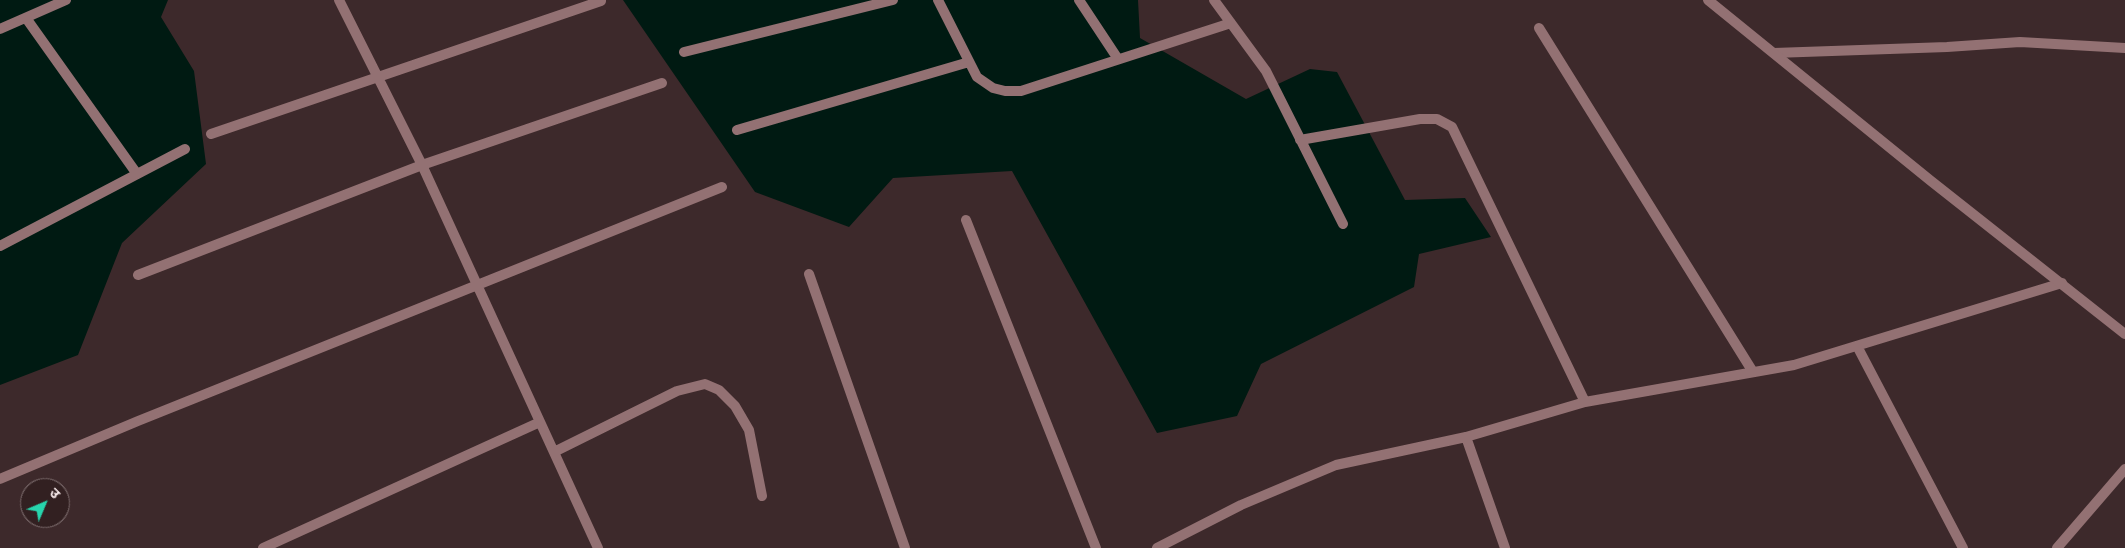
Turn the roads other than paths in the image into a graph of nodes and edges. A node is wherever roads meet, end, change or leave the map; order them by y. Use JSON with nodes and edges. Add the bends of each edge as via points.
{"nodes":[{"id":1,"x":66,"y":0,"type":"edge"},
{"id":2,"x":339,"y":0,"type":"edge"},
{"id":3,"x":601,"y":0,"type":"edge"},
{"id":4,"x":893,"y":0,"type":"edge"},
{"id":5,"x":938,"y":0,"type":"edge"},
{"id":6,"x":1079,"y":0,"type":"edge"},
{"id":7,"x":1214,"y":0,"type":"edge"},
{"id":8,"x":1708,"y":0,"type":"edge"},
{"id":9,"x":26,"y":18,"type":"junction"},
{"id":10,"x":1231,"y":23,"type":"junction"},
{"id":11,"x":1540,"y":28,"type":"dead end"},
{"id":12,"x":0,"y":30,"type":"edge"},
{"id":13,"x":2125,"y":48,"type":"edge"},
{"id":14,"x":684,"y":52,"type":"dead end"},
{"id":15,"x":1774,"y":53,"type":"junction"},
{"id":16,"x":1118,"y":60,"type":"junction"},
{"id":17,"x":969,"y":62,"type":"junction"},
{"id":18,"x":377,"y":76,"type":"junction"},
{"id":19,"x":662,"y":83,"type":"dead end"},
{"id":20,"x":737,"y":130,"type":"dead end"},
{"id":21,"x":211,"y":134,"type":"dead end"},
{"id":22,"x":1300,"y":140,"type":"junction"},
{"id":23,"x":185,"y":149,"type":"dead end"},
{"id":24,"x":422,"y":165,"type":"junction"},
{"id":25,"x":137,"y":174,"type":"junction"},
{"id":26,"x":722,"y":187,"type":"dead end"},
{"id":27,"x":966,"y":220,"type":"dead end"},
{"id":28,"x":1343,"y":224,"type":"dead end"},
{"id":29,"x":0,"y":246,"type":"edge"},
{"id":30,"x":808,"y":274,"type":"dead end"},
{"id":31,"x":138,"y":275,"type":"dead end"},
{"id":32,"x":2062,"y":283,"type":"junction"},
{"id":33,"x":476,"y":285,"type":"junction"},
{"id":34,"x":2125,"y":334,"type":"edge"},
{"id":35,"x":1857,"y":346,"type":"junction"},
{"id":36,"x":1753,"y":372,"type":"junction"},
{"id":37,"x":1585,"y":402,"type":"junction"},
{"id":38,"x":540,"y":422,"type":"junction"},
{"id":39,"x":1466,"y":437,"type":"junction"},
{"id":40,"x":554,"y":452,"type":"junction"},
{"id":41,"x":2125,"y":469,"type":"edge"},
{"id":42,"x":0,"y":479,"type":"edge"},
{"id":43,"x":762,"y":496,"type":"dead end"},
{"id":44,"x":263,"y":548,"type":"edge"},
{"id":45,"x":598,"y":548,"type":"edge"},
{"id":46,"x":905,"y":548,"type":"edge"},
{"id":47,"x":1096,"y":548,"type":"edge"},
{"id":48,"x":1157,"y":548,"type":"edge"},
{"id":49,"x":1505,"y":548,"type":"edge"},
{"id":50,"x":1963,"y":548,"type":"edge"},
{"id":51,"x":2057,"y":548,"type":"edge"}],
"edges":[{"from":1,"to":9,"type":"street"},
{"from":2,"to":18,"type":"street"},
{"from":3,"to":18,"type":"street"},
{"from":4,"to":14,"type":"street"},
{"from":5,"to":17,"type":"street"},
{"from":6,"to":16,"type":"street"},
{"from":7,"to":10,"type":"street"},
{"from":8,"to":15,"type":"street"},
{"from":9,"to":12,"type":"street"},
{"from":9,"to":25,"type":"street"},
{"from":10,"to":16,"type":"street"},
{"from":10,"to":22,"type":"street","via":[[1266,71]]},
{"from":11,"to":36,"type":"street"},
{"from":13,"to":15,"type":"street","via":[[2020,42]]},
{"from":15,"to":32,"type":"street"},
{"from":16,"to":17,"type":"street","via":[[1021,91],[993,88],[977,77]]},
{"from":17,"to":20,"type":"street"},
{"from":18,"to":21,"type":"street"},
{"from":18,"to":24,"type":"street"},
{"from":19,"to":24,"type":"street"},
{"from":22,"to":28,"type":"street"},
{"from":22,"to":37,"type":"street","via":[[1420,119],[1436,119],[1452,127]]},
{"from":23,"to":25,"type":"street"},
{"from":24,"to":31,"type":"street"},
{"from":24,"to":33,"type":"street"},
{"from":25,"to":29,"type":"street"},
{"from":26,"to":33,"type":"street"},
{"from":27,"to":47,"type":"street"},
{"from":30,"to":46,"type":"street"},
{"from":32,"to":34,"type":"street"},
{"from":32,"to":35,"type":"street"},
{"from":33,"to":38,"type":"street"},
{"from":33,"to":42,"type":"street"},
{"from":35,"to":36,"type":"street","via":[[1794,365]]},
{"from":35,"to":50,"type":"street"},
{"from":36,"to":37,"type":"street"},
{"from":37,"to":39,"type":"street"},
{"from":38,"to":40,"type":"street"},
{"from":38,"to":44,"type":"street"},
{"from":39,"to":48,"type":"street","via":[[1336,465],[1241,504]]},
{"from":39,"to":49,"type":"street"},
{"from":40,"to":43,"type":"street","via":[[677,391],[705,384],[719,390],[735,406],[749,430]]},
{"from":40,"to":45,"type":"street"},
{"from":41,"to":51,"type":"street"}]}
